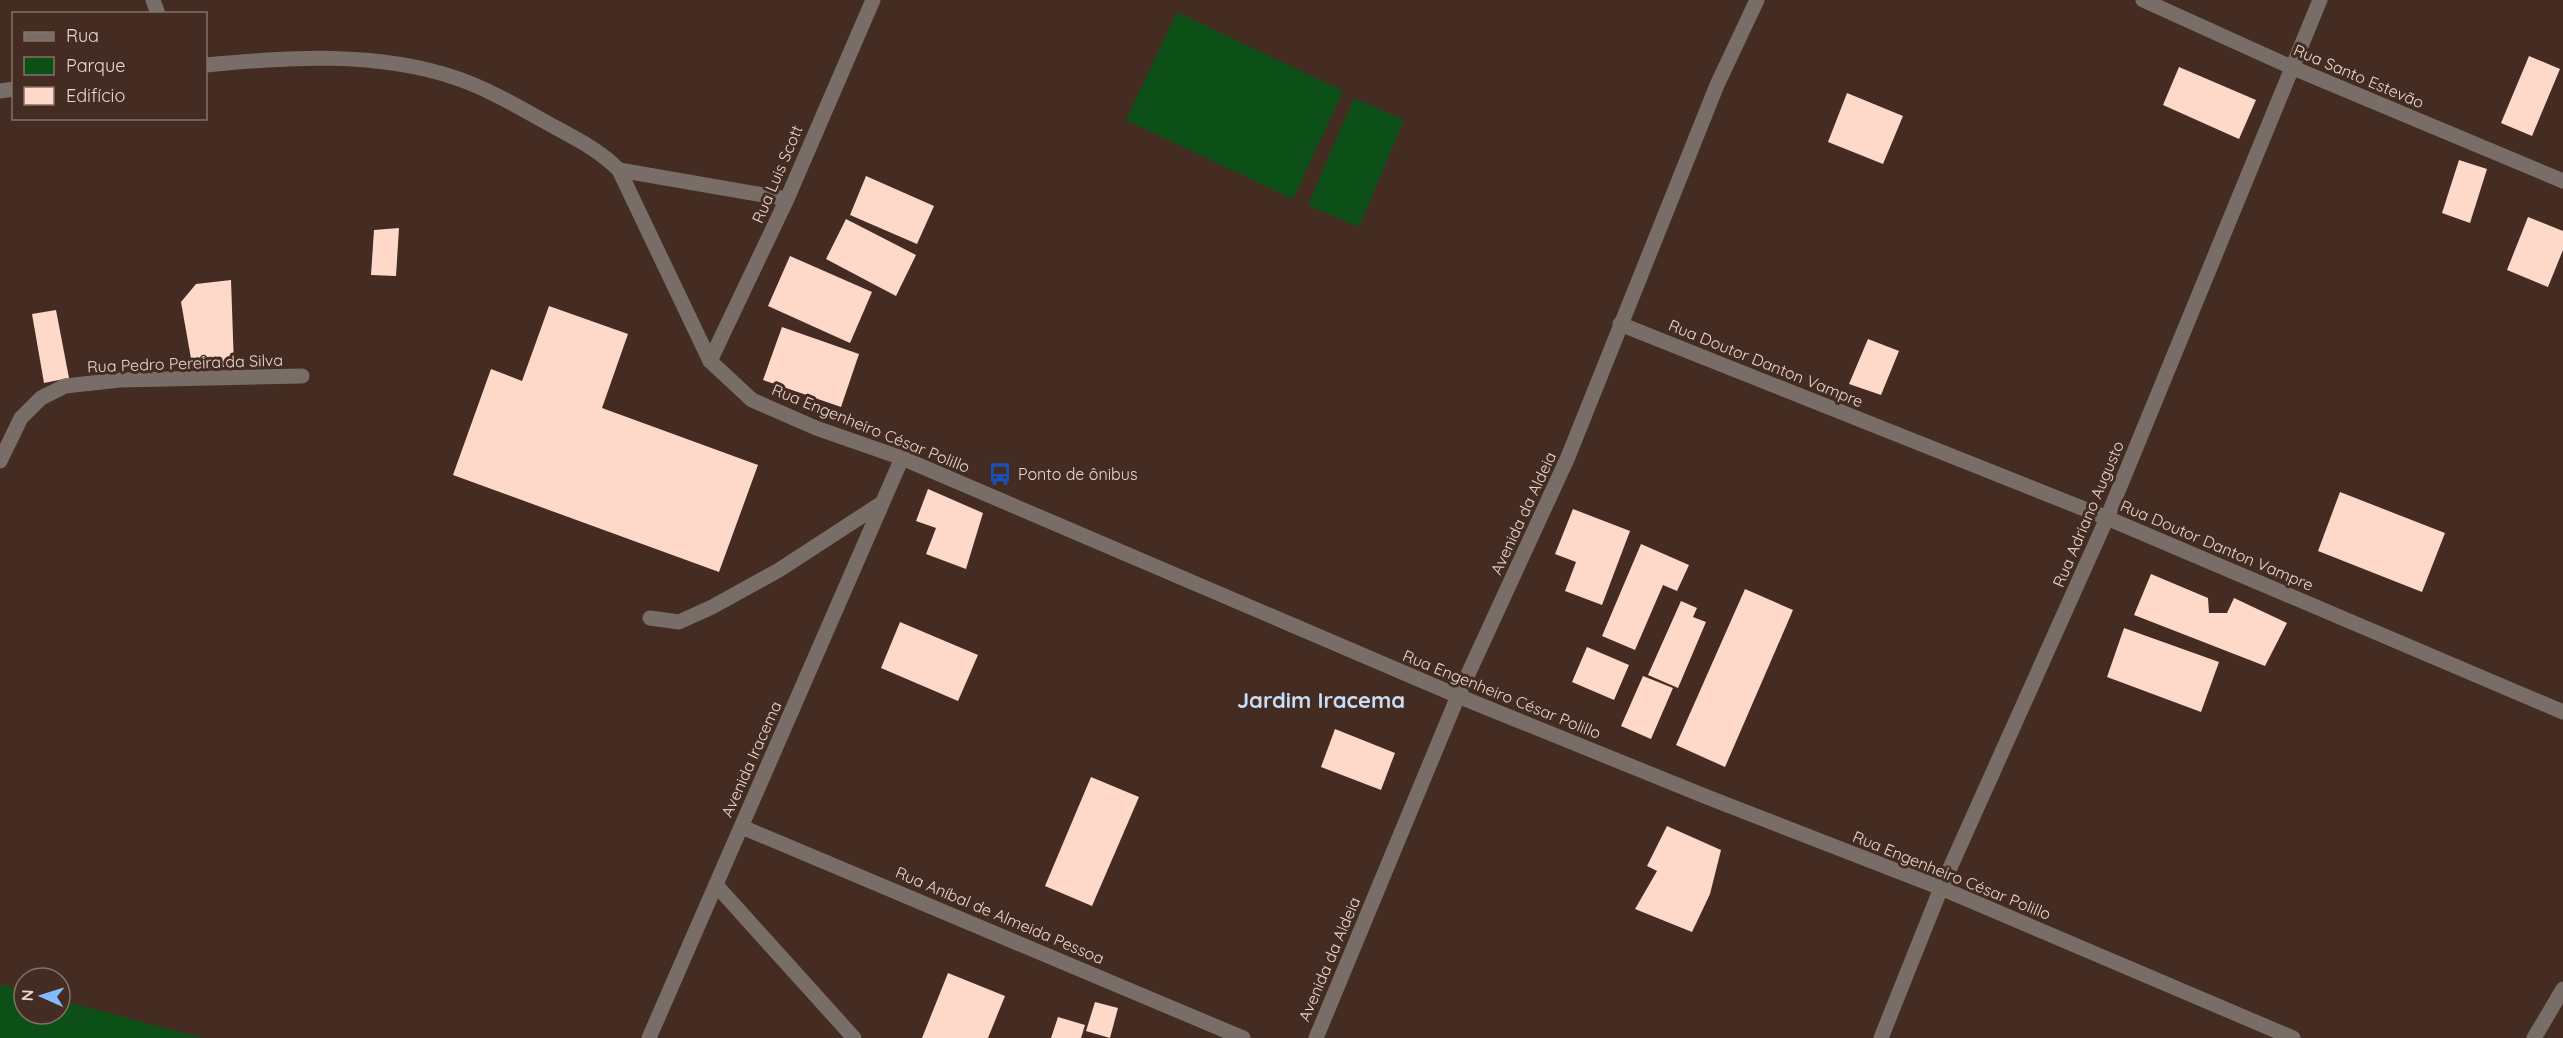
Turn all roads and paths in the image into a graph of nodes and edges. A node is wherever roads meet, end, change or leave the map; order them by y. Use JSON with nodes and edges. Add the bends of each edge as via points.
{"nodes":[{"id":1,"x":873,"y":0,"type":"edge"},
{"id":2,"x":1757,"y":0,"type":"edge"},
{"id":3,"x":2143,"y":0,"type":"edge"},
{"id":4,"x":2320,"y":0,"type":"edge"},
{"id":5,"x":207,"y":65,"type":"edge"},
{"id":6,"x":2291,"y":67,"type":"junction"},
{"id":7,"x":619,"y":170,"type":"junction"},
{"id":8,"x":2563,"y":181,"type":"edge"},
{"id":9,"x":787,"y":199,"type":"junction"},
{"id":10,"x":1620,"y":324,"type":"junction"},
{"id":11,"x":710,"y":360,"type":"junction"},
{"id":12,"x":302,"y":376,"type":"dead end"},
{"id":13,"x":902,"y":458,"type":"junction"},
{"id":14,"x":0,"y":461,"type":"edge"},
{"id":15,"x":882,"y":503,"type":"junction"},
{"id":16,"x":2107,"y":518,"type":"junction"},
{"id":17,"x":650,"y":618,"type":"dead end"},
{"id":18,"x":1458,"y":696,"type":"junction"},
{"id":19,"x":2563,"y":712,"type":"edge"},
{"id":20,"x":741,"y":827,"type":"junction"},
{"id":21,"x":716,"y":885,"type":"junction"},
{"id":22,"x":1941,"y":888,"type":"junction"},
{"id":23,"x":2563,"y":989,"type":"edge"},
{"id":24,"x":649,"y":1038,"type":"edge"},
{"id":25,"x":854,"y":1038,"type":"edge"},
{"id":26,"x":1243,"y":1038,"type":"edge"},
{"id":27,"x":1316,"y":1038,"type":"edge"},
{"id":28,"x":1881,"y":1038,"type":"edge"},
{"id":29,"x":2293,"y":1038,"type":"edge"},
{"id":30,"x":2534,"y":1038,"type":"edge"}],
"edges":[{"from":1,"to":9,"type":"street","name":"Rua Luis Scott"},
{"from":2,"to":10,"type":"street","name":"Avenida da Aldeia"},
{"from":3,"to":6,"type":"street","name":"Rua Santo Estevão"},
{"from":4,"to":6,"type":"street","name":"Rua Adriano Augusto"},
{"from":5,"to":7,"type":"street","via":[[334,59],[397,64],[456,78],[600,152]]},
{"from":6,"to":8,"type":"street","name":"Rua Santo Estevão"},
{"from":6,"to":16,"type":"street","name":"Rua Adriano Augusto"},
{"from":7,"to":9,"type":"street"},
{"from":7,"to":11,"type":"street"},
{"from":9,"to":11,"type":"street","name":"Rua Luis Scott"},
{"from":10,"to":16,"type":"street","name":"Rua Doutor Danton Vampre"},
{"from":10,"to":18,"type":"street","name":"Avenida da Aldeia","via":[[1568,457]]},
{"from":11,"to":13,"type":"street","name":"Rua Engenheiro César Polillo","via":[[752,400],[816,428]]},
{"from":12,"to":14,"type":"street","name":"Rua Pedro Pereira da Silva","via":[[120,380],[65,386],[41,398],[21,418]]},
{"from":13,"to":15,"type":"street","name":"Avenida Iracema"},
{"from":13,"to":18,"type":"street","name":"Rua Engenheiro César Polillo"},
{"from":15,"to":17,"type":"street","via":[[779,570],[711,607],[679,622]]},
{"from":15,"to":20,"type":"street","name":"Avenida Iracema"},
{"from":16,"to":19,"type":"street","name":"Rua Doutor Danton Vampre"},
{"from":16,"to":22,"type":"street","name":"Rua Adriano Augusto"},
{"from":18,"to":22,"type":"street","name":"Rua Engenheiro César Polillo"},
{"from":18,"to":27,"type":"street","name":"Avenida da Aldeia"},
{"from":20,"to":21,"type":"street","name":"Avenida Iracema"},
{"from":20,"to":26,"type":"street","name":"Rua Aníbal de Almeida Pessoa"},
{"from":21,"to":24,"type":"street","name":"Avenida Iracema"},
{"from":21,"to":25,"type":"street"},
{"from":22,"to":28,"type":"street","name":"Rua Adriano Augusto"},
{"from":22,"to":29,"type":"street","name":"Rua Engenheiro César Polillo"},
{"from":23,"to":30,"type":"street"}]}
